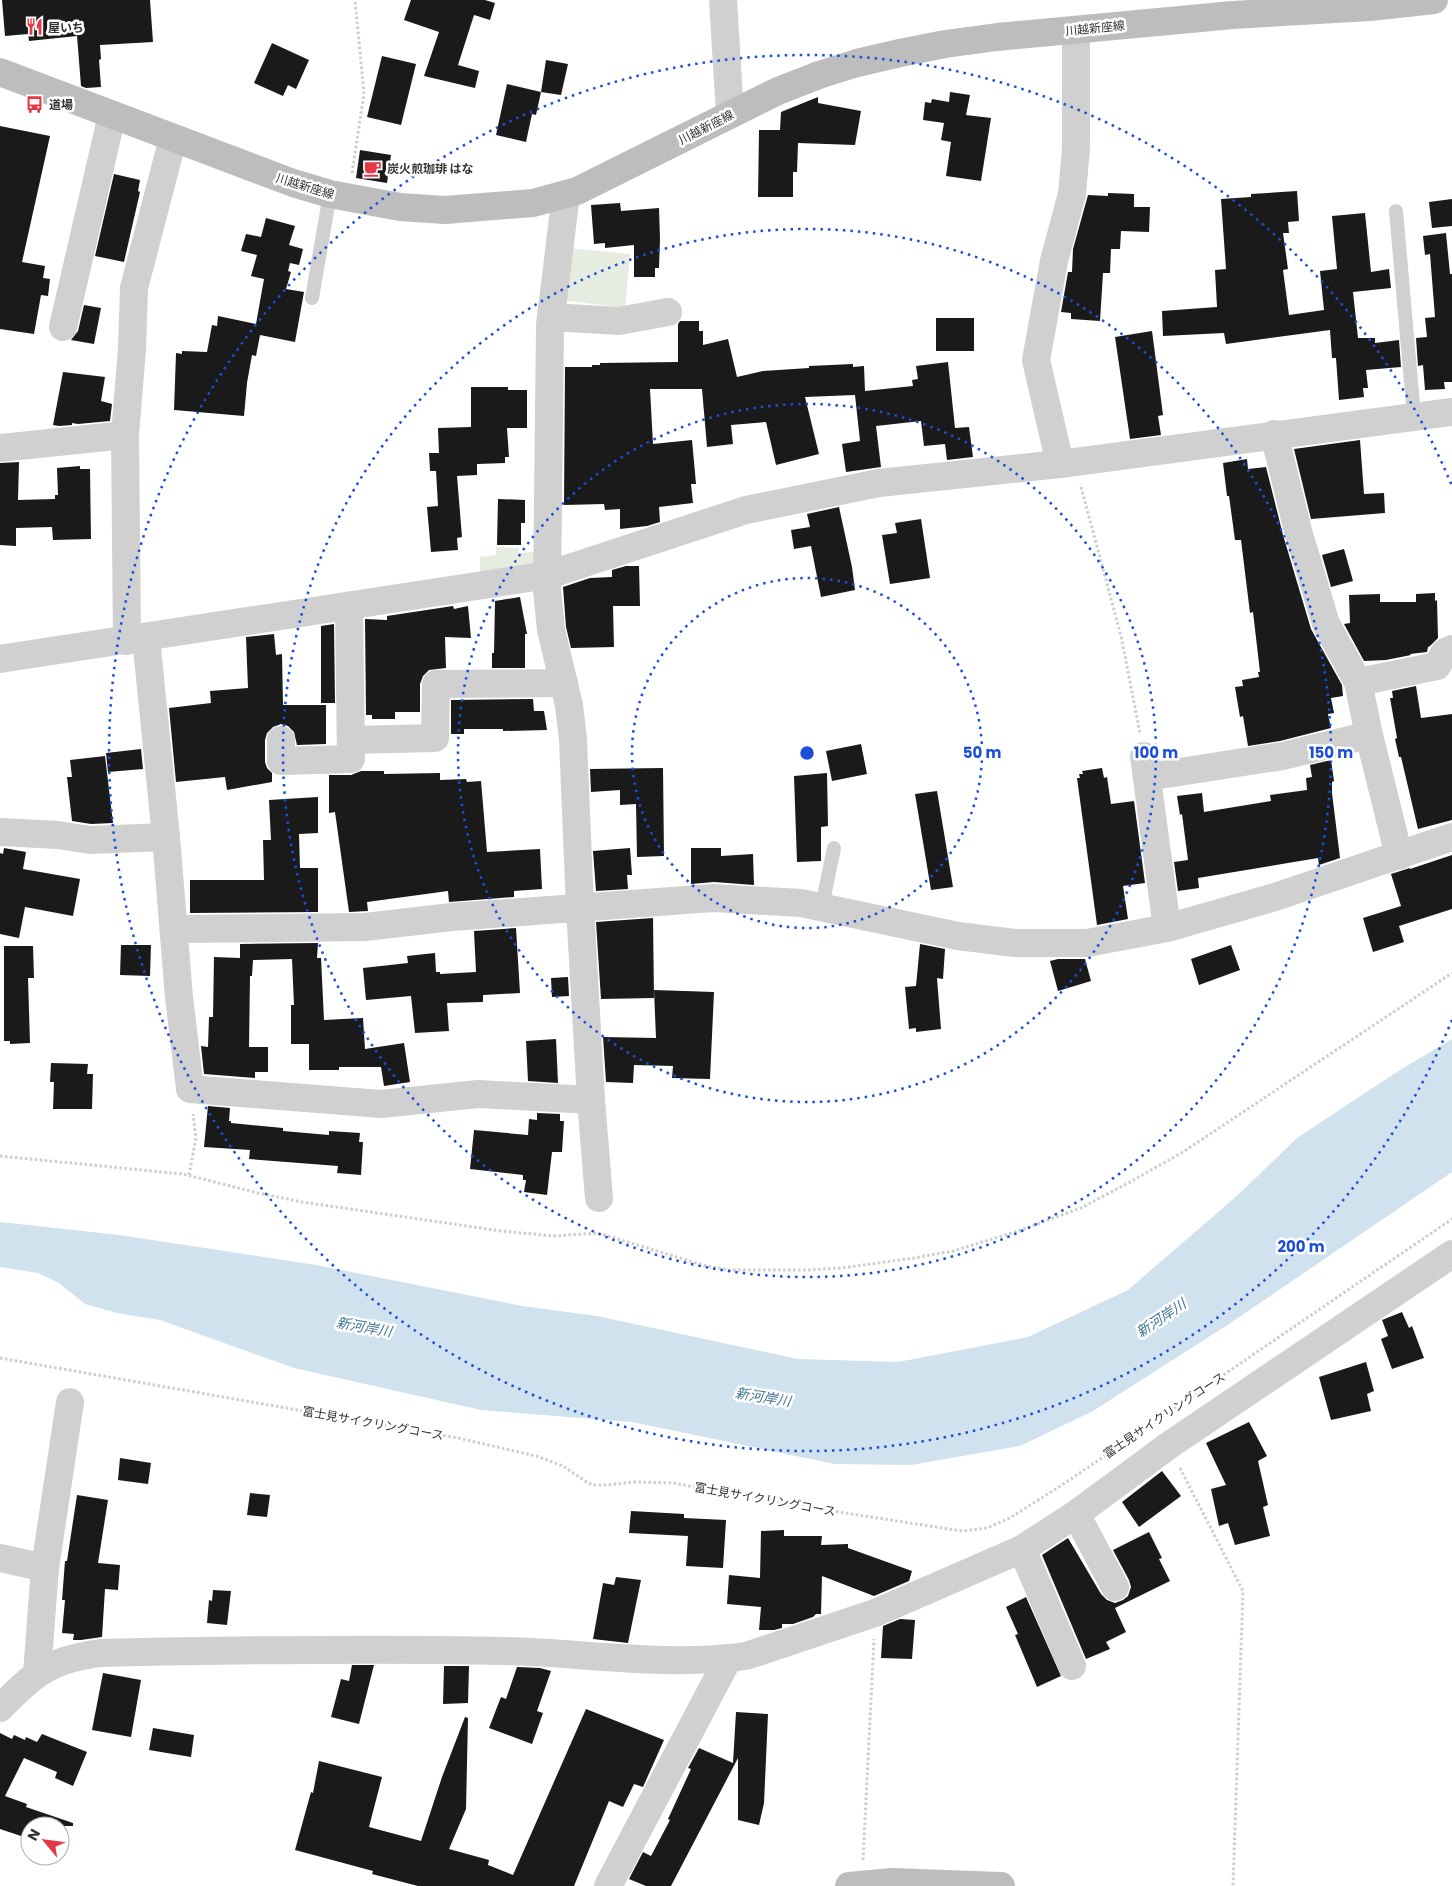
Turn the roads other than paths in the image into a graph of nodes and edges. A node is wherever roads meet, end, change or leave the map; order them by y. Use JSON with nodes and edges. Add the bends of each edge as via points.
{"nodes":[{"id":1,"x":723,"y":0,"type":"edge"},
{"id":2,"x":1434,"y":0,"type":"edge"},
{"id":3,"x":1076,"y":30,"type":"junction"},
{"id":4,"x":0,"y":72,"type":"edge"},
{"id":5,"x":730,"y":114,"type":"junction"},
{"id":6,"x":112,"y":115,"type":"junction"},
{"id":7,"x":173,"y":138,"type":"junction"},
{"id":8,"x":566,"y":194,"type":"junction"},
{"id":9,"x":339,"y":196,"type":"junction"},
{"id":10,"x":1396,"y":211,"type":"dead end"},
{"id":11,"x":312,"y":298,"type":"dead end"},
{"id":12,"x":668,"y":312,"type":"dead end"},
{"id":13,"x":550,"y":317,"type":"junction"},
{"id":14,"x":63,"y":327,"type":"dead end"},
{"id":15,"x":1452,"y":412,"type":"edge"},
{"id":16,"x":1414,"y":416,"type":"junction"},
{"id":17,"x":1274,"y":434,"type":"junction"},
{"id":18,"x":125,"y":435,"type":"junction"},
{"id":19,"x":0,"y":448,"type":"edge"},
{"id":20,"x":1067,"y":462,"type":"junction"},
{"id":21,"x":548,"y":575,"type":"junction"},
{"id":22,"x":349,"y":606,"type":"junction"},
{"id":23,"x":136,"y":639,"type":"junction"},
{"id":24,"x":1452,"y":649,"type":"edge"},
{"id":25,"x":0,"y":659,"type":"edge"},
{"id":26,"x":1358,"y":682,"type":"junction"},
{"id":27,"x":564,"y":683,"type":"junction"},
{"id":28,"x":1368,"y":735,"type":"junction"},
{"id":29,"x":280,"y":740,"type":"dead end"},
{"id":30,"x":351,"y":740,"type":"junction"},
{"id":31,"x":0,"y":832,"type":"edge"},
{"id":32,"x":166,"y":837,"type":"junction"},
{"id":33,"x":1452,"y":837,"type":"edge"},
{"id":34,"x":834,"y":848,"type":"dead end"},
{"id":35,"x":1399,"y":856,"type":"junction"},
{"id":36,"x":822,"y":906,"type":"junction"},
{"id":37,"x":580,"y":908,"type":"junction"},
{"id":38,"x":1167,"y":928,"type":"junction"},
{"id":39,"x":174,"y":929,"type":"junction"},
{"id":40,"x":591,"y":1100,"type":"junction"},
{"id":41,"x":599,"y":1198,"type":"dead end"},
{"id":42,"x":1452,"y":1254,"type":"edge"},
{"id":43,"x":70,"y":1402,"type":"dead end"},
{"id":44,"x":1076,"y":1514,"type":"junction"},
{"id":45,"x":1022,"y":1549,"type":"junction"},
{"id":46,"x":0,"y":1558,"type":"edge"},
{"id":47,"x":45,"y":1568,"type":"junction"},
{"id":48,"x":1115,"y":1587,"type":"dead end"},
{"id":49,"x":728,"y":1659,"type":"junction"},
{"id":50,"x":1072,"y":1666,"type":"dead end"},
{"id":51,"x":37,"y":1673,"type":"junction"},
{"id":52,"x":0,"y":1708,"type":"edge"},
{"id":53,"x":856,"y":1876,"type":"edge"},
{"id":54,"x":608,"y":1886,"type":"edge"},
{"id":55,"x":1001,"y":1886,"type":"edge"}],
"edges":[{"from":1,"to":5,"type":"street"},
{"from":2,"to":3,"type":"main road","name":"川越新座線"},
{"from":3,"to":5,"type":"main road","name":"川越新座線","via":[[945,44],[857,63],[778,91]]},
{"from":3,"to":20,"type":"street","via":[[1076,148],[1072,194],[1054,261],[1036,360]]},
{"from":4,"to":6,"type":"main road","name":"川越新座線"},
{"from":5,"to":8,"type":"main road","name":"川越新座線"},
{"from":6,"to":7,"type":"main road","name":"川越新座線"},
{"from":6,"to":14,"type":"street"},
{"from":7,"to":9,"type":"main road","name":"川越新座線","via":[[293,183]]},
{"from":7,"to":18,"type":"street","via":[[134,288]]},
{"from":8,"to":9,"type":"main road","name":"川越新座線","via":[[533,203],[445,210],[400,208]]},
{"from":8,"to":13,"type":"street"},
{"from":9,"to":11,"type":"lane"},
{"from":10,"to":16,"type":"lane"},
{"from":12,"to":13,"type":"street","via":[[618,321]]},
{"from":13,"to":21,"type":"street"},
{"from":15,"to":16,"type":"street"},
{"from":16,"to":17,"type":"street"},
{"from":17,"to":20,"type":"street"},
{"from":17,"to":26,"type":"street","via":[[1326,624]]},
{"from":18,"to":19,"type":"street"},
{"from":18,"to":23,"type":"street"},
{"from":20,"to":21,"type":"street","via":[[879,483],[746,510]]},
{"from":21,"to":22,"type":"street"},
{"from":21,"to":27,"type":"street","via":[[546,590],[551,630]]},
{"from":22,"to":23,"type":"street"},
{"from":22,"to":30,"type":"street"},
{"from":23,"to":25,"type":"street"},
{"from":23,"to":32,"type":"street"},
{"from":24,"to":26,"type":"street","via":[[1445,652],[1437,666]]},
{"from":26,"to":28,"type":"street"},
{"from":27,"to":30,"type":"street","via":[[436,684],[435,738]]},
{"from":27,"to":37,"type":"street","via":[[573,740]]},
{"from":28,"to":35,"type":"street"},
{"from":28,"to":38,"type":"street","via":[[1283,756],[1146,767]]},
{"from":29,"to":30,"type":"street","via":[[281,761],[351,759]]},
{"from":31,"to":32,"type":"street","via":[[90,840]]},
{"from":32,"to":39,"type":"street"},
{"from":33,"to":35,"type":"street"},
{"from":34,"to":36,"type":"lane"},
{"from":35,"to":38,"type":"street"},
{"from":36,"to":37,"type":"street","via":[[713,898]]},
{"from":36,"to":38,"type":"street","via":[[958,936],[1015,943],[1087,943]]},
{"from":37,"to":39,"type":"street","via":[[365,927]]},
{"from":37,"to":40,"type":"street"},
{"from":39,"to":40,"type":"street","via":[[190,1089],[381,1104],[478,1094]]},
{"from":40,"to":41,"type":"street"},
{"from":42,"to":44,"type":"street","via":[[1168,1446]]},
{"from":43,"to":47,"type":"street"},
{"from":44,"to":45,"type":"street"},
{"from":44,"to":48,"type":"street"},
{"from":45,"to":49,"type":"street","via":[[875,1613],[746,1656]]},
{"from":45,"to":50,"type":"street"},
{"from":46,"to":47,"type":"street"},
{"from":47,"to":51,"type":"street"},
{"from":49,"to":51,"type":"street","via":[[653,1661],[549,1652],[358,1648],[180,1651],[79,1656]]},
{"from":49,"to":54,"type":"street"},
{"from":51,"to":52,"type":"street"},
{"from":53,"to":55,"type":"main road","via":[[892,1882]]}]}
